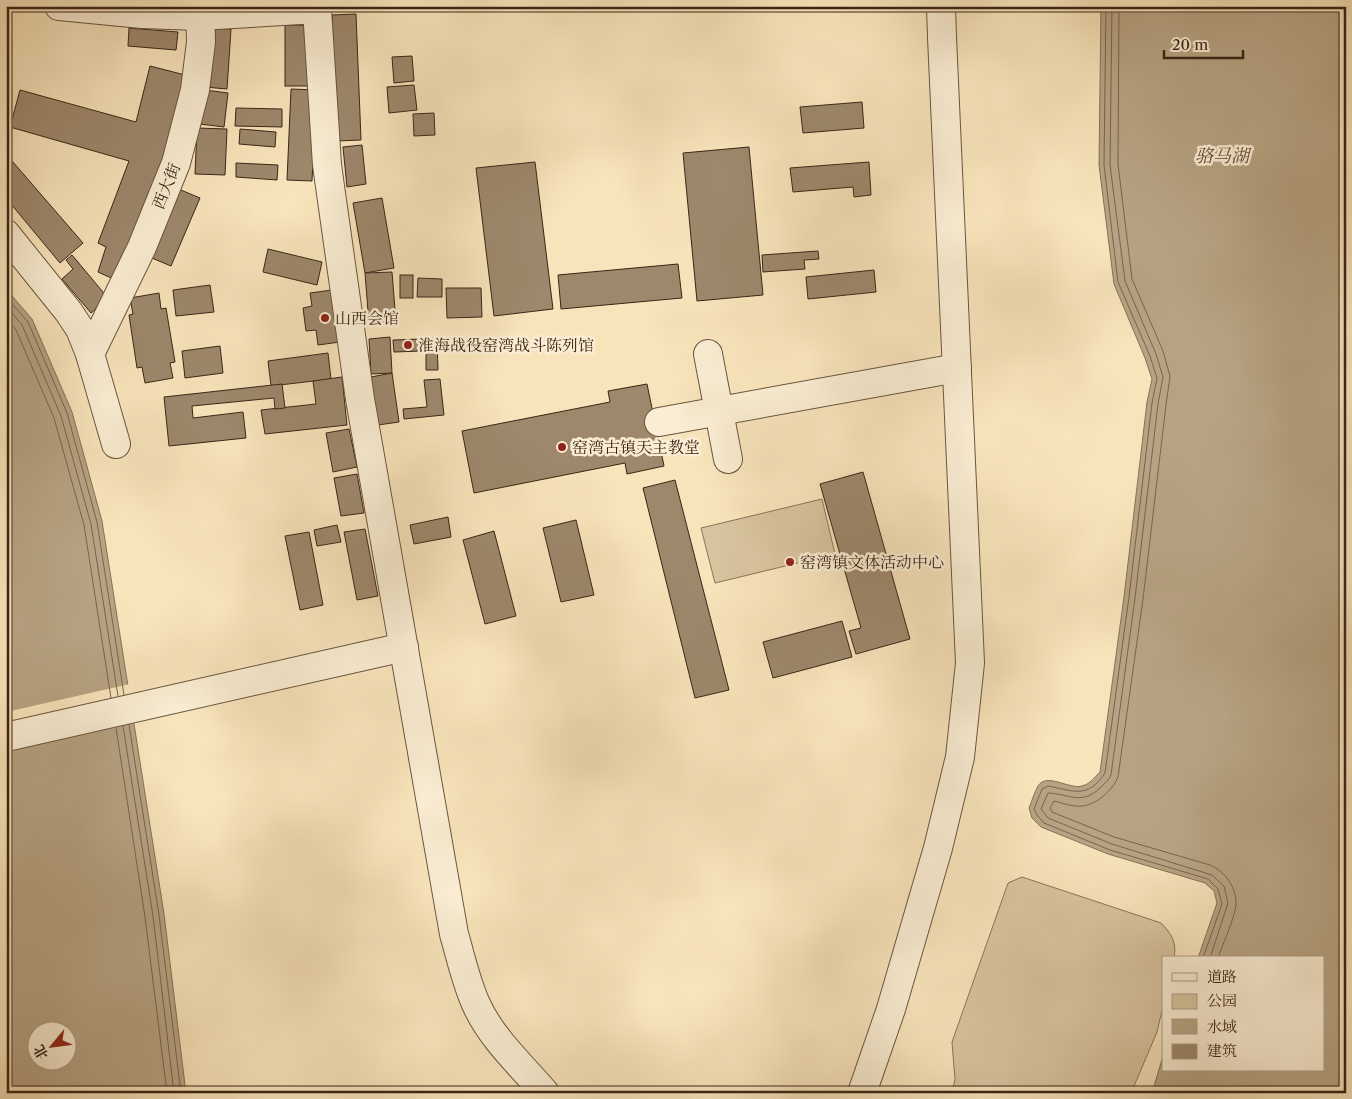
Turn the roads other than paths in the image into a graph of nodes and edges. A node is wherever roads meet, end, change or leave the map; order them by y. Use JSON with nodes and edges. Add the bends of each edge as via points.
{"nodes":[{"id":1,"x":59,"y":6,"type":"edge"},
{"id":2,"x":942,"y":6,"type":"edge"},
{"id":3,"x":200,"y":11,"type":"edge"},
{"id":4,"x":6,"y":234,"type":"edge"},
{"id":5,"x":90,"y":354,"type":"junction"},
{"id":6,"x":708,"y":354,"type":"dead end"},
{"id":7,"x":957,"y":368,"type":"junction"},
{"id":8,"x":719,"y":411,"type":"junction"},
{"id":9,"x":658,"y":422,"type":"dead end"},
{"id":10,"x":116,"y":444,"type":"dead end"},
{"id":11,"x":728,"y":459,"type":"dead end"},
{"id":12,"x":404,"y":647,"type":"junction"},
{"id":13,"x":6,"y":737,"type":"edge"},
{"id":14,"x":545,"y":1093,"type":"edge"},
{"id":15,"x":862,"y":1093,"type":"edge"}],
"edges":[{"from":1,"to":3,"type":"street","via":[[142,14]]},
{"from":2,"to":7,"type":"street"},
{"from":3,"to":5,"type":"street","name":"西大街","via":[[201,42],[195,90],[176,163],[142,247]]},
{"from":3,"to":12,"type":"street","via":[[317,9],[328,165],[360,399]]},
{"from":4,"to":5,"type":"street","via":[[68,311]]},
{"from":5,"to":10,"type":"street"},
{"from":6,"to":8,"type":"street"},
{"from":7,"to":8,"type":"street"},
{"from":7,"to":15,"type":"street","via":[[970,663],[960,757],[938,848],[891,1009]]},
{"from":8,"to":9,"type":"street"},
{"from":8,"to":11,"type":"street"},
{"from":12,"to":13,"type":"street"},
{"from":12,"to":14,"type":"street","via":[[454,934],[468,983],[493,1033]]}]}
